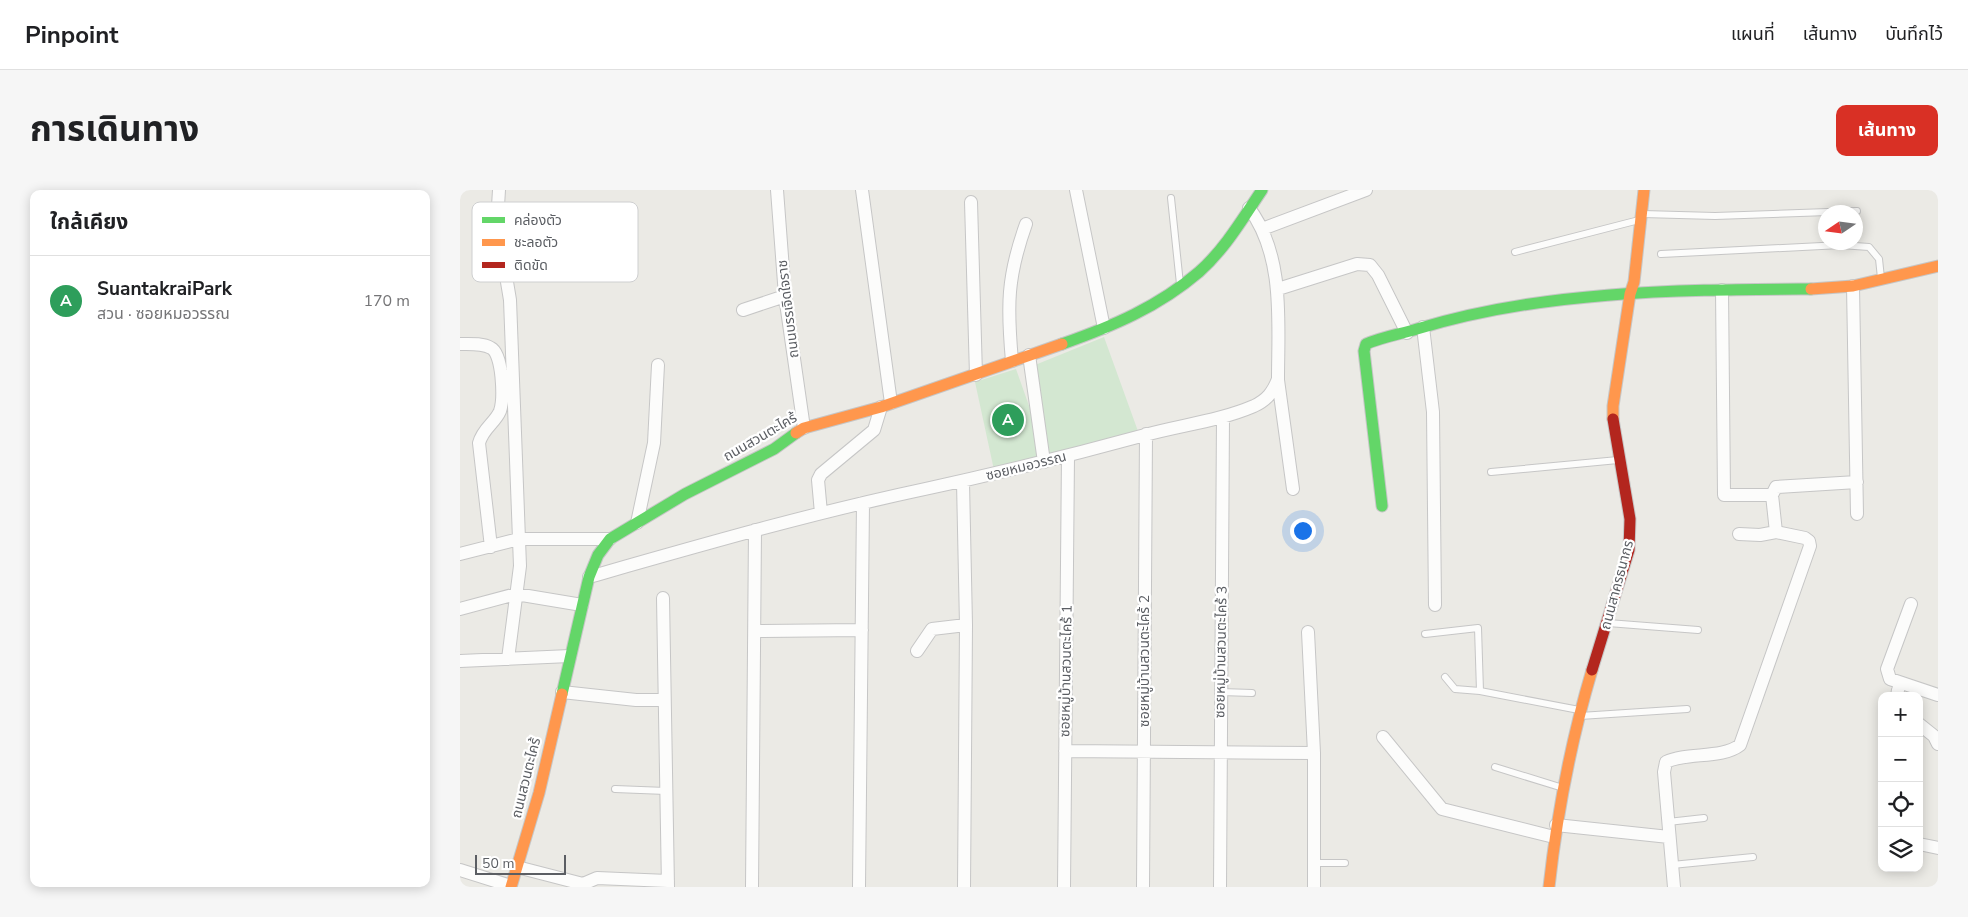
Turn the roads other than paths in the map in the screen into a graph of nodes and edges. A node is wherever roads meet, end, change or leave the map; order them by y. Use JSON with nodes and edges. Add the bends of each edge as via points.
{"nodes":[{"id":1,"x":777,"y":190,"type":"edge"},
{"id":2,"x":862,"y":190,"type":"edge"},
{"id":3,"x":1076,"y":190,"type":"edge"},
{"id":4,"x":1262,"y":190,"type":"edge"},
{"id":5,"x":1366,"y":190,"type":"edge"},
{"id":6,"x":1644,"y":190,"type":"edge"},
{"id":7,"x":1172,"y":198,"type":"dead end"},
{"id":8,"x":971,"y":202,"type":"dead end"},
{"id":9,"x":1249,"y":208,"type":"junction"},
{"id":10,"x":1818,"y":212,"type":"edge"},
{"id":11,"x":1643,"y":217,"type":"junction"},
{"id":12,"x":1026,"y":224,"type":"dead end"},
{"id":13,"x":1262,"y":229,"type":"junction"},
{"id":14,"x":1515,"y":252,"type":"dead end"},
{"id":15,"x":1661,"y":254,"type":"dead end"},
{"id":16,"x":1938,"y":266,"type":"edge"},
{"id":17,"x":1881,"y":280,"type":"junction"},
{"id":18,"x":507,"y":282,"type":"edge"},
{"id":19,"x":1853,"y":286,"type":"junction"},
{"id":20,"x":1180,"y":288,"type":"junction"},
{"id":21,"x":1278,"y":289,"type":"junction"},
{"id":22,"x":1722,"y":290,"type":"junction"},
{"id":23,"x":1630,"y":294,"type":"junction"},
{"id":24,"x":785,"y":296,"type":"junction"},
{"id":25,"x":743,"y":310,"type":"dead end"},
{"id":26,"x":1423,"y":327,"type":"junction"},
{"id":27,"x":1104,"y":328,"type":"junction"},
{"id":28,"x":1407,"y":333,"type":"junction"},
{"id":29,"x":460,"y":344,"type":"edge"},
{"id":30,"x":1029,"y":355,"type":"junction"},
{"id":31,"x":1012,"y":361,"type":"junction"},
{"id":32,"x":658,"y":365,"type":"dead end"},
{"id":33,"x":976,"y":375,"type":"junction"},
{"id":34,"x":1278,"y":379,"type":"junction"},
{"id":35,"x":507,"y":387,"type":"junction"},
{"id":36,"x":886,"y":405,"type":"junction"},
{"id":37,"x":1223,"y":417,"type":"junction"},
{"id":38,"x":804,"y":428,"type":"junction"},
{"id":39,"x":1146,"y":434,"type":"junction"},
{"id":40,"x":1068,"y":456,"type":"junction"},
{"id":41,"x":1619,"y":460,"type":"junction"},
{"id":42,"x":1044,"y":462,"type":"junction"},
{"id":43,"x":1491,"y":472,"type":"dead end"},
{"id":44,"x":963,"y":482,"type":"junction"},
{"id":45,"x":1857,"y":482,"type":"junction"},
{"id":46,"x":1293,"y":489,"type":"dead end"},
{"id":47,"x":1772,"y":495,"type":"junction"},
{"id":48,"x":863,"y":503,"type":"junction"},
{"id":49,"x":1382,"y":506,"type":"dead end"},
{"id":50,"x":821,"y":513,"type":"junction"},
{"id":51,"x":1857,"y":514,"type":"dead end"},
{"id":52,"x":637,"y":523,"type":"junction"},
{"id":53,"x":756,"y":530,"type":"junction"},
{"id":54,"x":1776,"y":532,"type":"junction"},
{"id":55,"x":1739,"y":534,"type":"dead end"},
{"id":56,"x":520,"y":538,"type":"junction"},
{"id":57,"x":610,"y":540,"type":"junction"},
{"id":58,"x":491,"y":547,"type":"junction"},
{"id":59,"x":460,"y":554,"type":"edge"},
{"id":60,"x":589,"y":577,"type":"junction"},
{"id":61,"x":516,"y":594,"type":"junction"},
{"id":62,"x":663,"y":598,"type":"dead end"},
{"id":63,"x":1911,"y":604,"type":"dead end"},
{"id":64,"x":582,"y":605,"type":"junction"},
{"id":65,"x":1435,"y":606,"type":"dead end"},
{"id":66,"x":460,"y":609,"type":"edge"},
{"id":67,"x":1607,"y":623,"type":"junction"},
{"id":68,"x":966,"y":625,"type":"junction"},
{"id":69,"x":862,"y":630,"type":"junction"},
{"id":70,"x":1698,"y":630,"type":"dead end"},
{"id":71,"x":755,"y":631,"type":"junction"},
{"id":72,"x":1308,"y":632,"type":"dead end"},
{"id":73,"x":1425,"y":634,"type":"dead end"},
{"id":74,"x":917,"y":651,"type":"dead end"},
{"id":75,"x":570,"y":656,"type":"junction"},
{"id":76,"x":508,"y":659,"type":"junction"},
{"id":77,"x":460,"y":661,"type":"edge"},
{"id":78,"x":1445,"y":677,"type":"dead end"},
{"id":79,"x":1480,"y":691,"type":"junction"},
{"id":80,"x":562,"y":692,"type":"junction"},
{"id":81,"x":1221,"y":692,"type":"junction"},
{"id":82,"x":1252,"y":693,"type":"dead end"},
{"id":83,"x":1938,"y":695,"type":"edge"},
{"id":84,"x":664,"y":700,"type":"junction"},
{"id":85,"x":1687,"y":709,"type":"dead end"},
{"id":86,"x":1580,"y":713,"type":"junction"},
{"id":87,"x":1923,"y":727,"type":"edge"},
{"id":88,"x":1383,"y":737,"type":"dead end"},
{"id":89,"x":1938,"y":744,"type":"edge"},
{"id":90,"x":1065,"y":751,"type":"junction"},
{"id":91,"x":1143,"y":752,"type":"junction"},
{"id":92,"x":1220,"y":752,"type":"junction"},
{"id":93,"x":1314,"y":754,"type":"junction"},
{"id":94,"x":1495,"y":767,"type":"dead end"},
{"id":95,"x":1564,"y":788,"type":"junction"},
{"id":96,"x":615,"y":789,"type":"dead end"},
{"id":97,"x":666,"y":791,"type":"junction"},
{"id":98,"x":1704,"y":818,"type":"dead end"},
{"id":99,"x":1668,"y":822,"type":"junction"},
{"id":100,"x":1555,"y":831,"type":"junction"},
{"id":101,"x":1669,"y":837,"type":"junction"},
{"id":102,"x":1923,"y":845,"type":"edge"},
{"id":103,"x":1938,"y":848,"type":"edge"},
{"id":104,"x":1752,"y":857,"type":"dead end"},
{"id":105,"x":1314,"y":863,"type":"junction"},
{"id":106,"x":1345,"y":863,"type":"dead end"},
{"id":107,"x":1672,"y":865,"type":"junction"},
{"id":108,"x":517,"y":867,"type":"junction"},
{"id":109,"x":460,"y":870,"type":"edge"},
{"id":110,"x":668,"y":884,"type":"edge"},
{"id":111,"x":583,"y":885,"type":"edge"},
{"id":112,"x":511,"y":886,"type":"edge"},
{"id":113,"x":752,"y":887,"type":"edge"},
{"id":114,"x":858,"y":887,"type":"edge"},
{"id":115,"x":964,"y":887,"type":"edge"},
{"id":116,"x":1064,"y":887,"type":"edge"},
{"id":117,"x":1144,"y":887,"type":"edge"},
{"id":118,"x":1220,"y":887,"type":"edge"},
{"id":119,"x":1314,"y":887,"type":"edge"},
{"id":120,"x":1548,"y":887,"type":"edge"},
{"id":121,"x":1674,"y":887,"type":"edge"}],
"edges":[{"from":1,"to":24,"type":"street","name":"ถนนบรรเจิดใจราช"},
{"from":2,"to":36,"type":"street"},
{"from":3,"to":27,"type":"street"},
{"from":4,"to":9,"type":"street","name":"ถนนสวนตะไคร้"},
{"from":5,"to":13,"type":"street"},
{"from":6,"to":11,"type":"street","name":"ถนนสาครธนากร"},
{"from":7,"to":20,"type":"lane"},
{"from":8,"to":33,"type":"street"},
{"from":9,"to":13,"type":"street"},
{"from":9,"to":20,"type":"street","name":"ถนนสวนตะไคร้","via":[[1228,240]]},
{"from":10,"to":11,"type":"lane"},
{"from":11,"to":14,"type":"lane"},
{"from":11,"to":23,"type":"street","name":"ถนนสาครธนากร"},
{"from":12,"to":31,"type":"street","via":[[1016,252],[1008,298]]},
{"from":13,"to":21,"type":"street"},
{"from":15,"to":17,"type":"lane","via":[[1841,245],[1869,247],[1878,259]]},
{"from":16,"to":17,"type":"street"},
{"from":17,"to":19,"type":"street"},
{"from":18,"to":35,"type":"street","via":[[510,300]]},
{"from":19,"to":22,"type":"street"},
{"from":19,"to":45,"type":"street"},
{"from":20,"to":27,"type":"street","name":"ถนนสวนตะไคร้","via":[[1150,308]]},
{"from":21,"to":28,"type":"street","via":[[1357,264],[1370,265]]},
{"from":21,"to":34,"type":"street"},
{"from":22,"to":23,"type":"street"},
{"from":22,"to":47,"type":"street","via":[[1722,491],[1729,496]]},
{"from":23,"to":26,"type":"street","via":[[1508,307]]},
{"from":23,"to":41,"type":"street","name":"ถนนสาครธนากร","via":[[1613,406]]},
{"from":24,"to":25,"type":"street"},
{"from":24,"to":38,"type":"street","name":"ถนนบรรเจิดใจราช"},
{"from":26,"to":28,"type":"street"},
{"from":26,"to":65,"type":"street","via":[[1433,412]]},
{"from":27,"to":30,"type":"street","name":"ถนนสวนตะไคร้"},
{"from":28,"to":49,"type":"street","via":[[1375,340],[1366,344],[1364,351]]},
{"from":29,"to":35,"type":"street","via":[[493,348]]},
{"from":30,"to":31,"type":"street","name":"ถนนสวนตะไคร้"},
{"from":30,"to":42,"type":"street"},
{"from":31,"to":33,"type":"street","name":"ถนนสวนตะไคร้"},
{"from":32,"to":52,"type":"street","via":[[654,443]]},
{"from":33,"to":36,"type":"street","name":"ถนนสวนตะไคร้"},
{"from":34,"to":37,"type":"street","name":"ซอยหมอวรรณ","via":[[1273,393],[1264,401]]},
{"from":34,"to":46,"type":"street"},
{"from":35,"to":56,"type":"street"},
{"from":35,"to":58,"type":"street","via":[[500,413],[481,434],[479,443]]},
{"from":36,"to":38,"type":"street","name":"ถนนสวนตะไคร้"},
{"from":36,"to":50,"type":"street","via":[[874,430],[821,474],[818,480]]},
{"from":37,"to":39,"type":"street","name":"ซอยหมอวรรณ"},
{"from":37,"to":81,"type":"street","name":"ซอยหมู่บ้านสวนตะไคร้ 3"},
{"from":38,"to":52,"type":"street","name":"ถนนสวนตะไคร้","via":[[774,449],[685,494]]},
{"from":39,"to":40,"type":"street","name":"ซอยหมอวรรณ"},
{"from":39,"to":91,"type":"street","name":"ซอยหมู่บ้านสวนตะไคร้ 2"},
{"from":40,"to":42,"type":"street","name":"ซอยหมอวรรณ"},
{"from":40,"to":90,"type":"street","name":"ซอยหมู่บ้านสวนตะไคร้ 1"},
{"from":41,"to":43,"type":"lane"},
{"from":41,"to":67,"type":"street","name":"ถนนสาครธนากร","via":[[1631,534]]},
{"from":42,"to":44,"type":"street","name":"ซอยหมอวรรณ"},
{"from":44,"to":48,"type":"street","name":"ซอยหมอวรรณ"},
{"from":44,"to":68,"type":"street"},
{"from":45,"to":47,"type":"street","via":[[1776,487]]},
{"from":45,"to":51,"type":"street"},
{"from":47,"to":54,"type":"street"},
{"from":48,"to":50,"type":"street","name":"ซอยหมอวรรณ"},
{"from":48,"to":69,"type":"street"},
{"from":50,"to":53,"type":"street","name":"ซอยหมอวรรณ"},
{"from":52,"to":57,"type":"street","name":"ถนนสวนตะไคร้"},
{"from":53,"to":60,"type":"street","name":"ซอยหมอวรรณ"},
{"from":53,"to":71,"type":"street"},
{"from":54,"to":55,"type":"street"},
{"from":54,"to":99,"type":"street","via":[[1805,538],[1810,546],[1745,735],[1735,749],[1666,762]]},
{"from":56,"to":57,"type":"street"},
{"from":56,"to":58,"type":"street"},
{"from":56,"to":61,"type":"street"},
{"from":57,"to":60,"type":"street","name":"ถนนสวนตะไคร้","via":[[598,555]]},
{"from":58,"to":59,"type":"street"},
{"from":60,"to":64,"type":"street","name":"ถนนสวนตะไคร้"},
{"from":61,"to":64,"type":"street"},
{"from":61,"to":66,"type":"street"},
{"from":61,"to":76,"type":"street"},
{"from":62,"to":84,"type":"street"},
{"from":63,"to":83,"type":"street","via":[[1887,675],[1890,679]]},
{"from":64,"to":75,"type":"street","name":"ถนนสวนตะไคร้"},
{"from":67,"to":70,"type":"lane"},
{"from":67,"to":86,"type":"street","name":"ถนนสาครธนากร"},
{"from":68,"to":74,"type":"street","via":[[932,629]]},
{"from":68,"to":115,"type":"street"},
{"from":69,"to":71,"type":"street"},
{"from":69,"to":114,"type":"street"},
{"from":71,"to":113,"type":"street"},
{"from":72,"to":93,"type":"street"},
{"from":73,"to":79,"type":"lane","via":[[1478,628]]},
{"from":75,"to":76,"type":"street"},
{"from":75,"to":80,"type":"street","name":"ถนนสวนตะไคร้"},
{"from":76,"to":77,"type":"street"},
{"from":78,"to":79,"type":"lane","via":[[1455,689]]},
{"from":79,"to":86,"type":"lane"},
{"from":80,"to":84,"type":"street"},
{"from":80,"to":108,"type":"street","name":"ถนนสวนตะไคร้","via":[[539,793]]},
{"from":81,"to":82,"type":"lane"},
{"from":81,"to":92,"type":"street","name":"ซอยหมู่บ้านสวนตะไคร้ 3"},
{"from":84,"to":97,"type":"street"},
{"from":85,"to":86,"type":"lane"},
{"from":86,"to":95,"type":"street","name":"ถนนสาครธนากร"},
{"from":87,"to":89,"type":"street"},
{"from":88,"to":100,"type":"street","via":[[1442,809]]},
{"from":90,"to":91,"type":"street"},
{"from":90,"to":116,"type":"street","name":"ซอยหมู่บ้านสวนตะไคร้ 1"},
{"from":91,"to":92,"type":"street"},
{"from":91,"to":117,"type":"street","name":"ซอยหมู่บ้านสวนตะไคร้ 2"},
{"from":92,"to":93,"type":"street"},
{"from":92,"to":118,"type":"street","name":"ซอยหมู่บ้านสวนตะไคร้ 3"},
{"from":93,"to":105,"type":"street"},
{"from":94,"to":95,"type":"lane"},
{"from":95,"to":100,"type":"street","name":"ถนนสาครธนากร"},
{"from":96,"to":97,"type":"lane"},
{"from":97,"to":110,"type":"street"},
{"from":98,"to":99,"type":"lane"},
{"from":99,"to":101,"type":"street"},
{"from":100,"to":101,"type":"street"},
{"from":100,"to":120,"type":"street","name":"ถนนสาครธนากร"},
{"from":101,"to":107,"type":"street"},
{"from":102,"to":103,"type":"street"},
{"from":104,"to":107,"type":"lane"},
{"from":105,"to":106,"type":"lane"},
{"from":105,"to":119,"type":"street"},
{"from":107,"to":121,"type":"street"},
{"from":108,"to":111,"type":"street"},
{"from":108,"to":112,"type":"street","name":"ถนนสวนตะไคร้"},
{"from":109,"to":112,"type":"street"},
{"from":110,"to":111,"type":"street","via":[[597,878]]}]}
